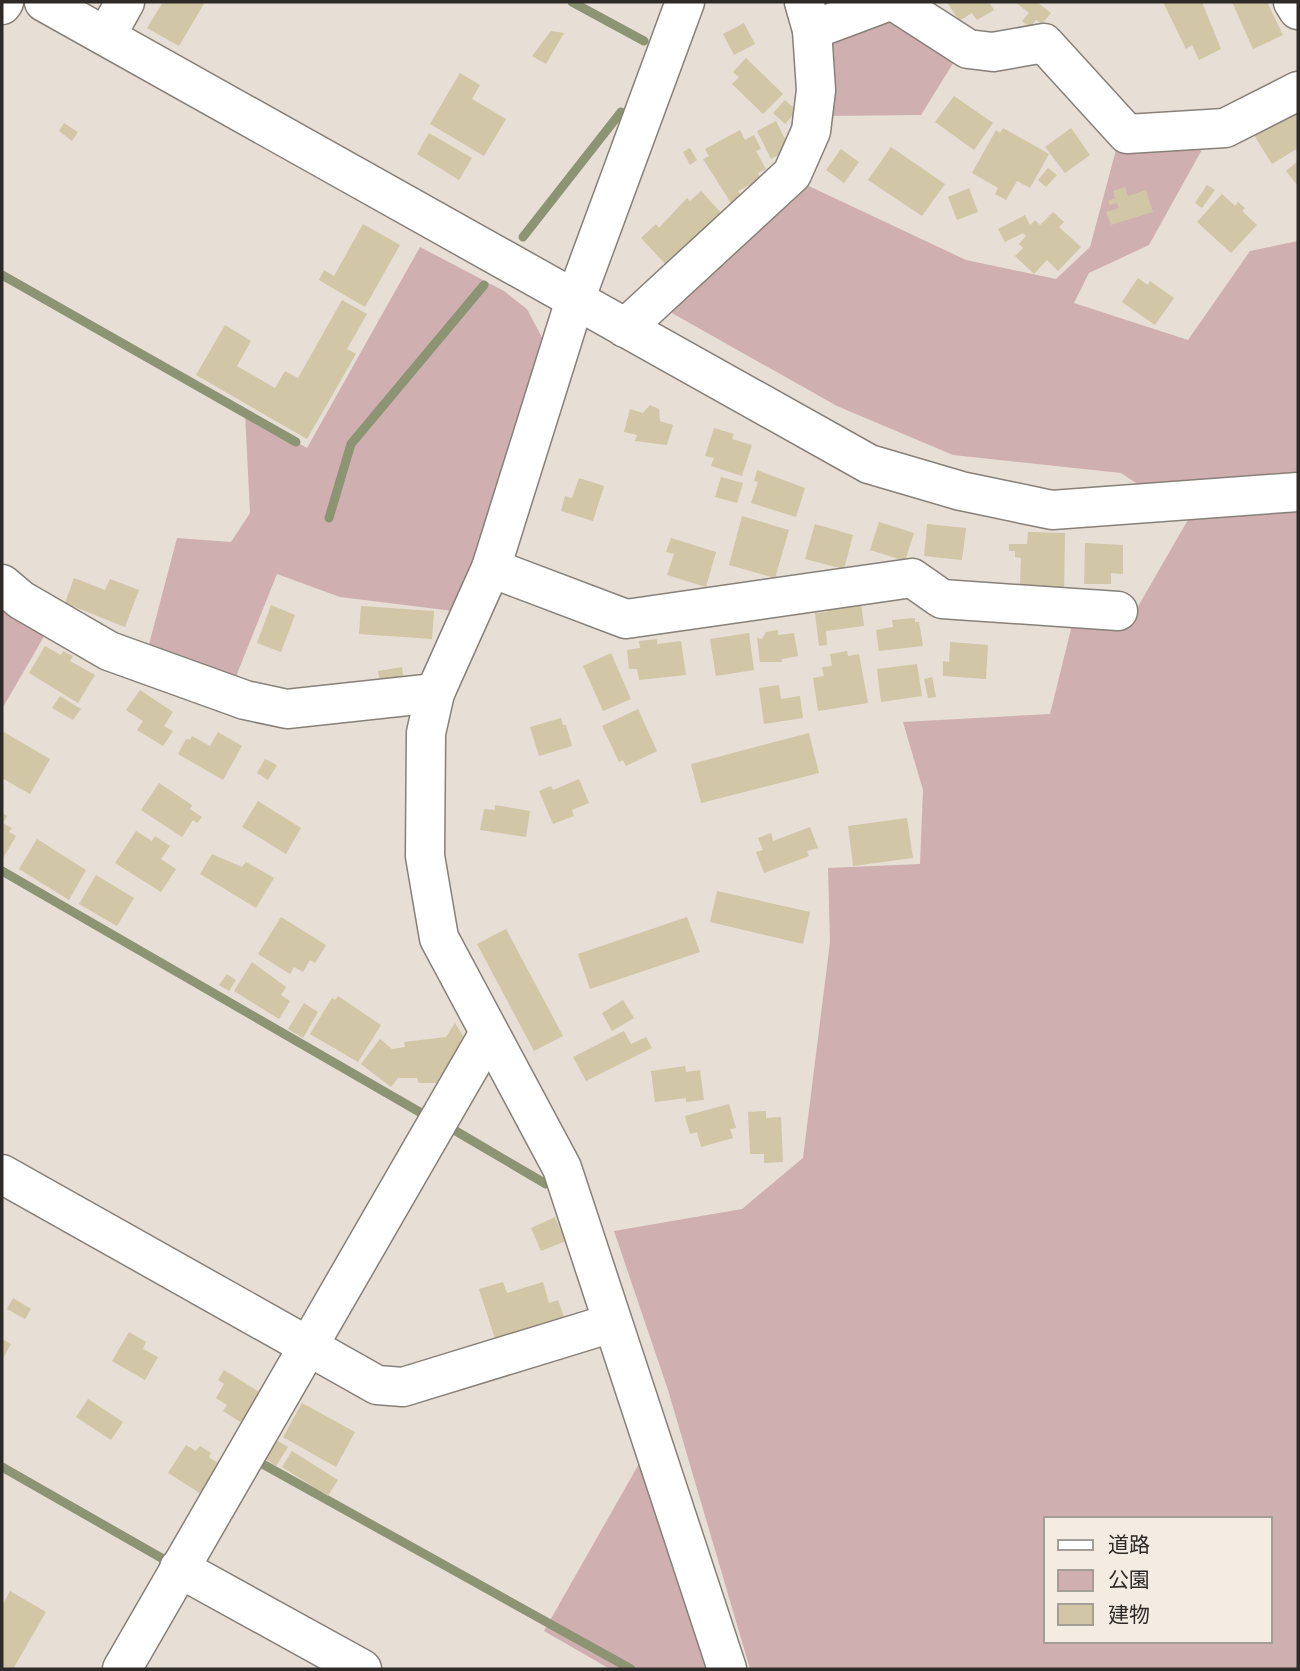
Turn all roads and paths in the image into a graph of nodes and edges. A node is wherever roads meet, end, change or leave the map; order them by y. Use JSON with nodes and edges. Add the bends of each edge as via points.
{"nodes":[{"id":1,"x":44,"y":2,"type":"edge"},
{"id":2,"x":125,"y":2,"type":"edge"},
{"id":3,"x":685,"y":2,"type":"edge"},
{"id":4,"x":887,"y":2,"type":"edge"},
{"id":5,"x":895,"y":2,"type":"edge"},
{"id":6,"x":1293,"y":2,"type":"edge"},
{"id":7,"x":1298,"y":10,"type":"edge"},
{"id":8,"x":808,"y":16,"type":"edge"},
{"id":9,"x":106,"y":36,"type":"junction"},
{"id":10,"x":1298,"y":91,"type":"edge"},
{"id":11,"x":575,"y":300,"type":"junction"},
{"id":12,"x":625,"y":328,"type":"junction"},
{"id":13,"x":1298,"y":492,"type":"edge"},
{"id":14,"x":491,"y":568,"type":"junction"},
{"id":15,"x":2,"y":584,"type":"edge"},
{"id":16,"x":1118,"y":611,"type":"dead end"},
{"id":17,"x":435,"y":693,"type":"junction"},
{"id":18,"x":489,"y":1032,"type":"junction"},
{"id":19,"x":2,"y":1174,"type":"edge"},
{"id":20,"x":612,"y":1323,"type":"junction"},
{"id":21,"x":309,"y":1346,"type":"junction"},
{"id":22,"x":180,"y":1568,"type":"junction"},
{"id":23,"x":122,"y":1669,"type":"edge"},
{"id":24,"x":362,"y":1669,"type":"edge"},
{"id":25,"x":727,"y":1669,"type":"edge"}],
"edges":[{"from":1,"to":9,"type":"street"},
{"from":2,"to":9,"type":"street"},
{"from":3,"to":11,"type":"street"},
{"from":4,"to":8,"type":"street"},
{"from":5,"to":10,"type":"street","via":[[968,49],[993,52],[1044,43],[1127,134],[1225,128]]},
{"from":6,"to":7,"type":"street"},
{"from":8,"to":12,"type":"street","via":[[816,90],[811,131],[792,174]]},
{"from":9,"to":11,"type":"street"},
{"from":11,"to":12,"type":"street"},
{"from":11,"to":14,"type":"street"},
{"from":12,"to":13,"type":"street","via":[[869,464],[961,491],[1052,510]]},
{"from":14,"to":16,"type":"street","via":[[626,619],[912,578],[942,599]]},
{"from":14,"to":17,"type":"street"},
{"from":15,"to":17,"type":"street","via":[[109,651],[245,699],[287,709]]},
{"from":17,"to":18,"type":"street","via":[[426,733],[425,856],[439,938]]},
{"from":18,"to":20,"type":"street","via":[[562,1168]]},
{"from":18,"to":21,"type":"street"},
{"from":19,"to":21,"type":"street"},
{"from":20,"to":21,"type":"street","via":[[403,1387],[377,1385]]},
{"from":20,"to":25,"type":"street"},
{"from":21,"to":22,"type":"street"},
{"from":22,"to":23,"type":"street"},
{"from":22,"to":24,"type":"street"}]}
